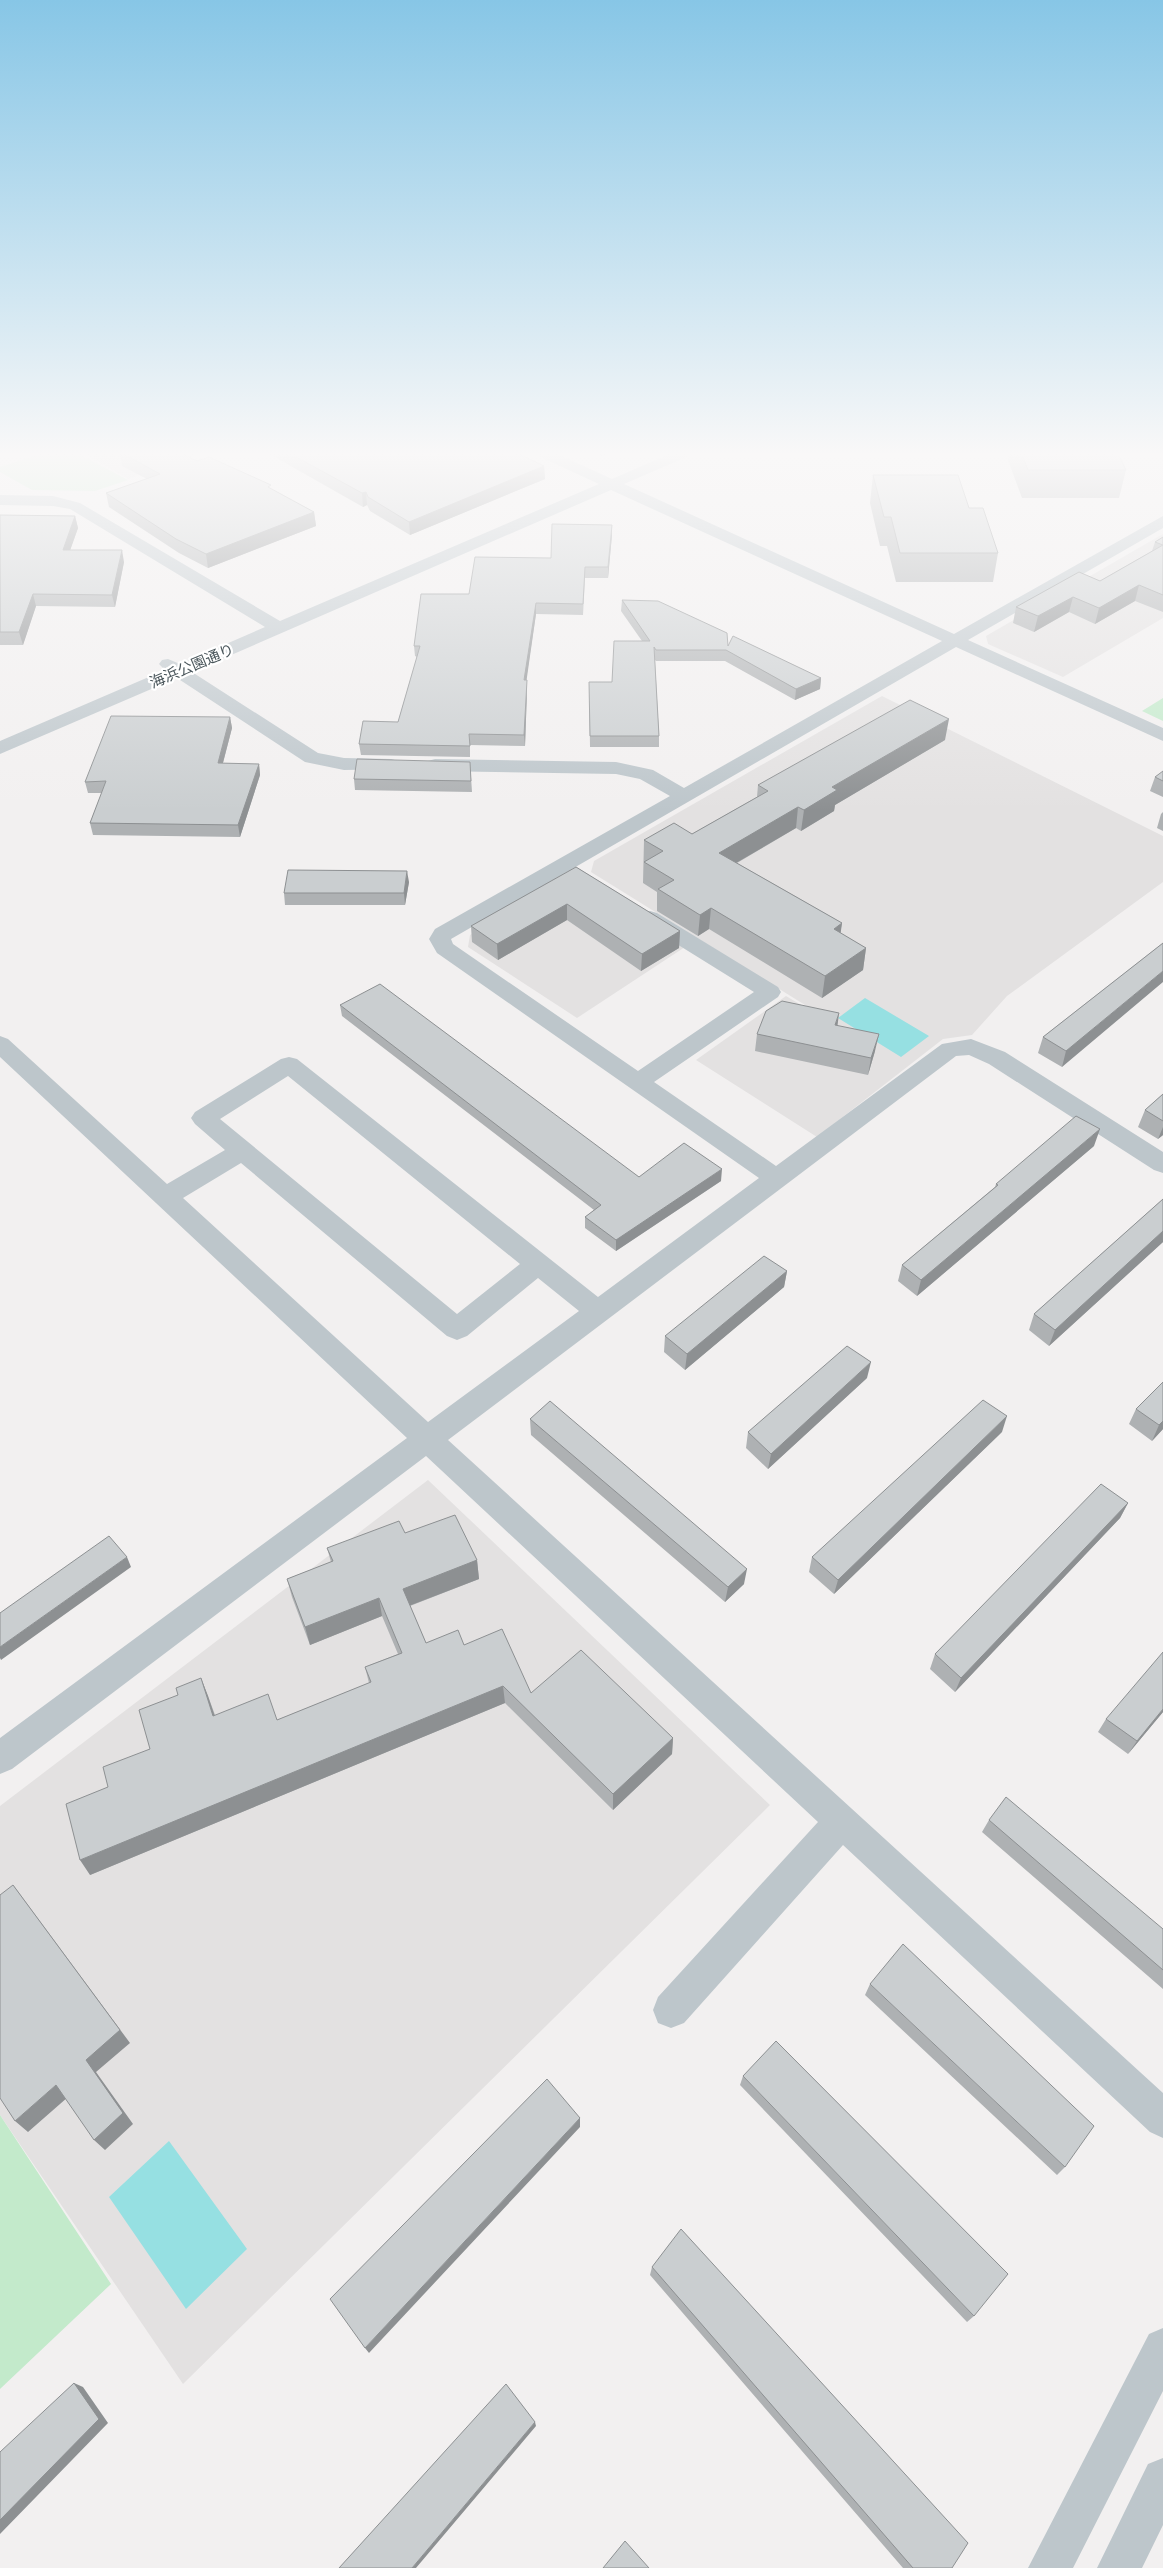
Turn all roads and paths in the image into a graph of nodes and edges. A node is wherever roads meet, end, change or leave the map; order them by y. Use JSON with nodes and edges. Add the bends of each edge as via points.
{"nodes":[{"id":1,"x":185,"y":572,"type":"edge"},
{"id":2,"x":396,"y":572,"type":"edge"},
{"id":3,"x":804,"y":572,"type":"edge"},
{"id":4,"x":1074,"y":572,"type":"edge"},
{"id":5,"x":273,"y":625,"type":"junction"},
{"id":6,"x":954,"y":640,"type":"junction"},
{"id":7,"x":173,"y":668,"type":"junction"},
{"id":8,"x":0,"y":735,"type":"edge"},
{"id":9,"x":1163,"y":735,"type":"edge"},
{"id":10,"x":0,"y":748,"type":"edge"},
{"id":11,"x":683,"y":794,"type":"junction"},
{"id":12,"x":562,"y":864,"type":"junction"},
{"id":13,"x":587,"y":879,"type":"edge"},
{"id":14,"x":628,"y":905,"type":"edge"},
{"id":15,"x":0,"y":1044,"type":"edge"},
{"id":16,"x":638,"y":1082,"type":"junction"},
{"id":17,"x":242,"y":1150,"type":"junction"},
{"id":18,"x":1163,"y":1164,"type":"edge"},
{"id":19,"x":776,"y":1178,"type":"junction"},
{"id":20,"x":165,"y":1197,"type":"junction"},
{"id":21,"x":538,"y":1264,"type":"junction"},
{"id":22,"x":598,"y":1312,"type":"junction"},
{"id":23,"x":428,"y":1439,"type":"junction"},
{"id":24,"x":0,"y":1758,"type":"edge"},
{"id":25,"x":840,"y":1821,"type":"junction"},
{"id":26,"x":671,"y":2010,"type":"dead end"},
{"id":27,"x":1163,"y":2119,"type":"edge"},
{"id":28,"x":1163,"y":2348,"type":"edge"},
{"id":29,"x":1163,"y":2479,"type":"edge"},
{"id":30,"x":1050,"y":2568,"type":"edge"},
{"id":31,"x":1119,"y":2568,"type":"edge"}],
"edges":[{"from":1,"to":5,"type":"street"},
{"from":2,"to":5,"type":"street","name":"海浜公園通り"},
{"from":3,"to":6,"type":"street"},
{"from":4,"to":6,"type":"street"},
{"from":5,"to":7,"type":"street","name":"海浜公園通り"},
{"from":6,"to":9,"type":"street"},
{"from":6,"to":11,"type":"street"},
{"from":7,"to":8,"type":"street","name":"海浜公園通り"},
{"from":7,"to":10,"type":"street","name":"海浜公園通り"},
{"from":7,"to":11,"type":"street","via":[[312,758],[344,764],[616,768],[646,774]]},
{"from":11,"to":12,"type":"street"},
{"from":12,"to":13,"type":"street"},
{"from":12,"to":16,"type":"street","via":[[449,928],[441,943]]},
{"from":14,"to":16,"type":"street","via":[[770,992]]},
{"from":15,"to":20,"type":"street"},
{"from":16,"to":19,"type":"street"},
{"from":17,"to":20,"type":"street"},
{"from":17,"to":21,"type":"street","via":[[458,1328]]},
{"from":17,"to":21,"type":"street","via":[[203,1118],[289,1065]]},
{"from":18,"to":19,"type":"street","via":[[997,1058],[971,1047],[950,1049]]},
{"from":19,"to":22,"type":"street"},
{"from":20,"to":23,"type":"street"},
{"from":21,"to":22,"type":"street"},
{"from":22,"to":23,"type":"street"},
{"from":23,"to":24,"type":"street"},
{"from":23,"to":25,"type":"street"},
{"from":25,"to":26,"type":"street"},
{"from":25,"to":27,"type":"street"},
{"from":28,"to":30,"type":"street"},
{"from":29,"to":31,"type":"street"}]}
